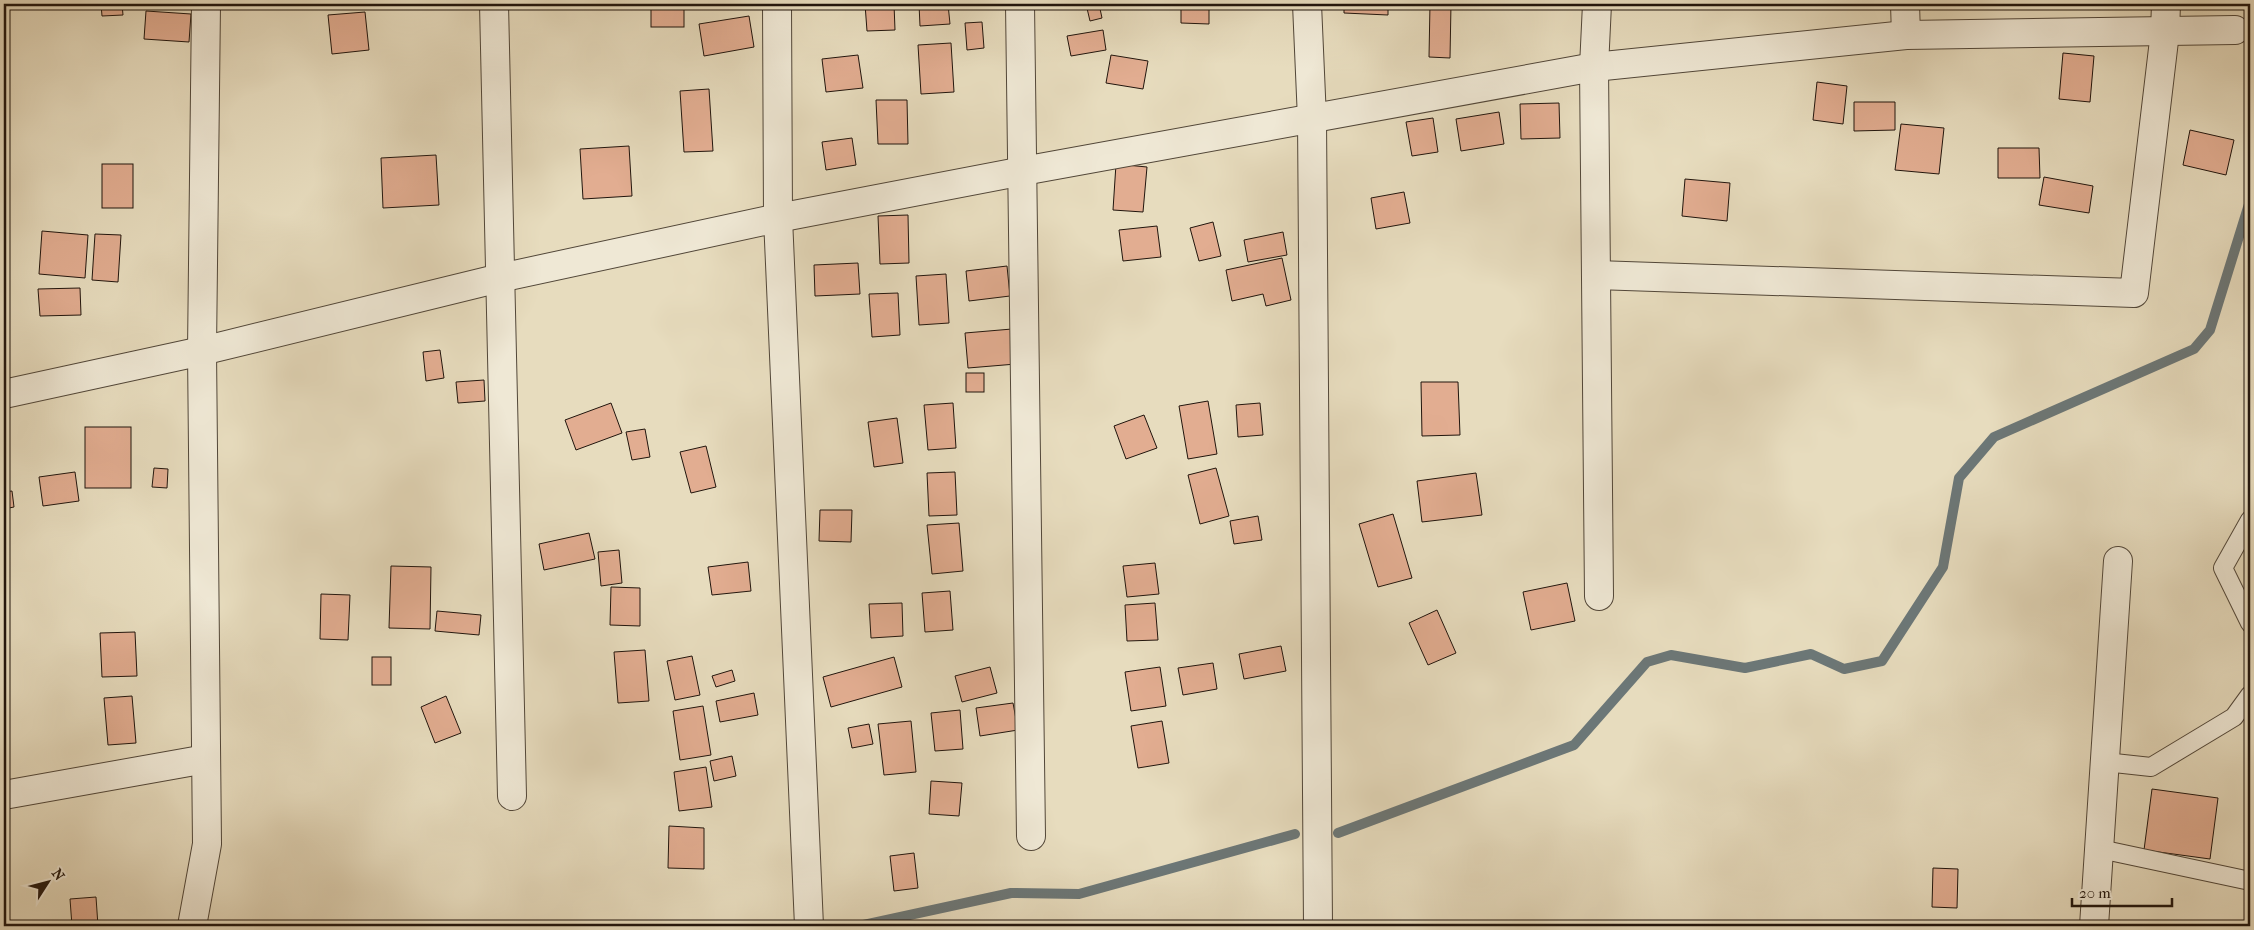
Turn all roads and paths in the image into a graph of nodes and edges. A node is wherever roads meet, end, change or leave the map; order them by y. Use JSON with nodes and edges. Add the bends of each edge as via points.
{"nodes":[{"id":1,"x":206,"y":4,"type":"edge"},
{"id":2,"x":494,"y":4,"type":"edge"},
{"id":3,"x":777,"y":4,"type":"edge"},
{"id":4,"x":1020,"y":4,"type":"edge"},
{"id":5,"x":1307,"y":4,"type":"edge"},
{"id":6,"x":1597,"y":4,"type":"edge"},
{"id":7,"x":1905,"y":4,"type":"edge"},
{"id":8,"x":2166,"y":4,"type":"edge"},
{"id":9,"x":2243,"y":31,"type":"edge"},
{"id":10,"x":2165,"y":32,"type":"junction"},
{"id":11,"x":1906,"y":35,"type":"junction"},
{"id":12,"x":1594,"y":67,"type":"junction"},
{"id":13,"x":1312,"y":118,"type":"junction"},
{"id":14,"x":1023,"y":171,"type":"junction"},
{"id":15,"x":778,"y":218,"type":"junction"},
{"id":16,"x":1596,"y":275,"type":"junction"},
{"id":17,"x":500,"y":278,"type":"junction"},
{"id":18,"x":202,"y":351,"type":"junction"},
{"id":19,"x":4,"y":394,"type":"edge"},
{"id":20,"x":2250,"y":520,"type":"edge"},
{"id":21,"x":2118,"y":561,"type":"dead end"},
{"id":22,"x":1599,"y":596,"type":"dead end"},
{"id":23,"x":2250,"y":623,"type":"edge"},
{"id":24,"x":2250,"y":695,"type":"edge"},
{"id":25,"x":206,"y":759,"type":"junction"},
{"id":26,"x":2105,"y":762,"type":"junction"},
{"id":27,"x":4,"y":795,"type":"edge"},
{"id":28,"x":512,"y":796,"type":"dead end"},
{"id":29,"x":1031,"y":836,"type":"dead end"},
{"id":30,"x":2100,"y":849,"type":"junction"},
{"id":31,"x":2250,"y":881,"type":"edge"},
{"id":32,"x":192,"y":926,"type":"edge"},
{"id":33,"x":809,"y":926,"type":"edge"},
{"id":34,"x":1318,"y":926,"type":"edge"},
{"id":35,"x":2094,"y":926,"type":"edge"}],
"edges":[{"from":1,"to":18,"type":"street"},
{"from":2,"to":17,"type":"street"},
{"from":3,"to":15,"type":"street"},
{"from":4,"to":14,"type":"street"},
{"from":5,"to":13,"type":"street"},
{"from":6,"to":12,"type":"street"},
{"from":7,"to":11,"type":"street"},
{"from":8,"to":10,"type":"street"},
{"from":9,"to":10,"type":"street"},
{"from":10,"to":11,"type":"street"},
{"from":10,"to":16,"type":"street","via":[[2134,294]]},
{"from":11,"to":12,"type":"street"},
{"from":12,"to":13,"type":"street"},
{"from":12,"to":16,"type":"street"},
{"from":13,"to":14,"type":"street"},
{"from":13,"to":34,"type":"street"},
{"from":14,"to":15,"type":"street"},
{"from":14,"to":29,"type":"street"},
{"from":15,"to":17,"type":"street"},
{"from":15,"to":33,"type":"street"},
{"from":16,"to":22,"type":"street"},
{"from":17,"to":18,"type":"street"},
{"from":17,"to":28,"type":"street"},
{"from":18,"to":19,"type":"street"},
{"from":18,"to":25,"type":"street"},
{"from":20,"to":23,"type":"lane","via":[[2223,568]]},
{"from":21,"to":26,"type":"street"},
{"from":24,"to":26,"type":"lane","via":[[2234,716],[2151,767]]},
{"from":25,"to":27,"type":"street"},
{"from":25,"to":32,"type":"street","via":[[206,844]]},
{"from":26,"to":30,"type":"street"},
{"from":30,"to":31,"type":"lane"},
{"from":30,"to":35,"type":"street"}]}
